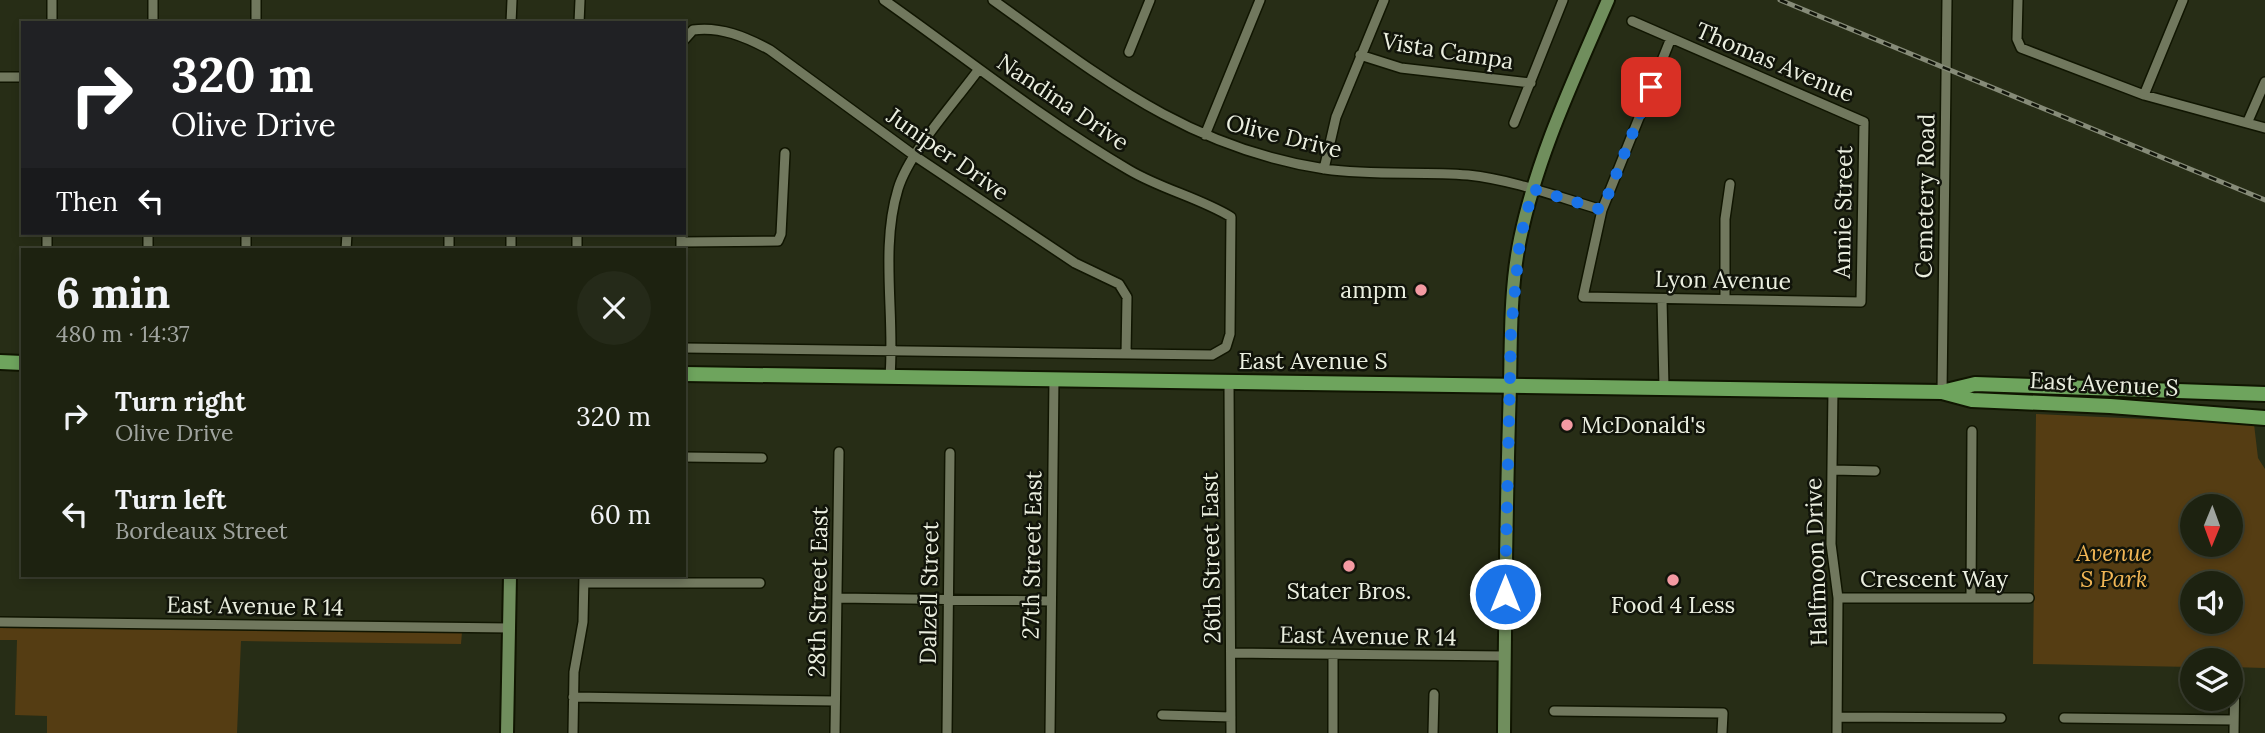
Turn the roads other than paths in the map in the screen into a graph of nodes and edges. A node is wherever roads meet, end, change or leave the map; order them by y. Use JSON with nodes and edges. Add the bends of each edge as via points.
{"nodes":[{"id":1,"x":52,"y":0,"type":"edge"},
{"id":2,"x":153,"y":0,"type":"edge"},
{"id":3,"x":256,"y":0,"type":"edge"},
{"id":4,"x":512,"y":0,"type":"edge"},
{"id":5,"x":580,"y":0,"type":"edge"},
{"id":6,"x":884,"y":0,"type":"edge"},
{"id":7,"x":903,"y":0,"type":"edge"},
{"id":8,"x":993,"y":0,"type":"edge"},
{"id":9,"x":1150,"y":0,"type":"edge"},
{"id":10,"x":1261,"y":0,"type":"edge"},
{"id":11,"x":1384,"y":0,"type":"edge"},
{"id":12,"x":1563,"y":0,"type":"edge"},
{"id":13,"x":1608,"y":0,"type":"edge"},
{"id":14,"x":1947,"y":0,"type":"edge"},
{"id":15,"x":2018,"y":0,"type":"edge"},
{"id":16,"x":2180,"y":1,"type":"edge"},
{"id":17,"x":897,"y":9,"type":"junction"},
{"id":18,"x":52,"y":21,"type":"edge"},
{"id":19,"x":153,"y":21,"type":"edge"},
{"id":20,"x":256,"y":21,"type":"edge"},
{"id":21,"x":512,"y":21,"type":"edge"},
{"id":22,"x":579,"y":21,"type":"edge"},
{"id":23,"x":1632,"y":21,"type":"dead end"},
{"id":24,"x":686,"y":38,"type":"edge"},
{"id":25,"x":1671,"y":38,"type":"junction"},
{"id":26,"x":1129,"y":52,"type":"dead end"},
{"id":27,"x":1360,"y":55,"type":"junction"},
{"id":28,"x":979,"y":69,"type":"junction"},
{"id":29,"x":0,"y":77,"type":"edge"},
{"id":30,"x":21,"y":77,"type":"edge"},
{"id":31,"x":2265,"y":82,"type":"edge"},
{"id":32,"x":1531,"y":83,"type":"junction"},
{"id":33,"x":2144,"y":95,"type":"junction"},
{"id":34,"x":2248,"y":121,"type":"junction"},
{"id":35,"x":1864,"y":122,"type":"joint"},
{"id":36,"x":1514,"y":123,"type":"dead end"},
{"id":37,"x":2265,"y":128,"type":"edge"},
{"id":38,"x":1205,"y":135,"type":"junction"},
{"id":39,"x":785,"y":153,"type":"dead end"},
{"id":40,"x":915,"y":156,"type":"junction"},
{"id":41,"x":1324,"y":169,"type":"junction"},
{"id":42,"x":1730,"y":184,"type":"dead end"},
{"id":43,"x":1533,"y":189,"type":"junction"},
{"id":44,"x":1602,"y":210,"type":"junction"},
{"id":45,"x":681,"y":242,"type":"edge"},
{"id":46,"x":1662,"y":299,"type":"junction"},
{"id":47,"x":1724,"y":299,"type":"junction"},
{"id":48,"x":1861,"y":302,"type":"joint"},
{"id":49,"x":1226,"y":347,"type":"joint"},
{"id":50,"x":686,"y":348,"type":"edge"},
{"id":51,"x":892,"y":351,"type":"junction"},
{"id":52,"x":1126,"y":354,"type":"junction"},
{"id":53,"x":0,"y":362,"type":"edge"},
{"id":54,"x":21,"y":363,"type":"edge"},
{"id":55,"x":686,"y":374,"type":"edge"},
{"id":56,"x":890,"y":376,"type":"junction"},
{"id":57,"x":1054,"y":378,"type":"junction"},
{"id":58,"x":1229,"y":383,"type":"junction"},
{"id":59,"x":1510,"y":386,"type":"junction"},
{"id":60,"x":1664,"y":387,"type":"junction"},
{"id":61,"x":1833,"y":390,"type":"junction"},
{"id":62,"x":1942,"y":392,"type":"junction"},
{"id":63,"x":2265,"y":394,"type":"edge"},
{"id":64,"x":2265,"y":418,"type":"edge"},
{"id":65,"x":1972,"y":431,"type":"dead end"},
{"id":66,"x":839,"y":452,"type":"dead end"},
{"id":67,"x":950,"y":453,"type":"dead end"},
{"id":68,"x":686,"y":457,"type":"edge"},
{"id":69,"x":762,"y":458,"type":"dead end"},
{"id":70,"x":1833,"y":470,"type":"junction"},
{"id":71,"x":1875,"y":471,"type":"dead end"},
{"id":72,"x":510,"y":577,"type":"edge"},
{"id":73,"x":584,"y":579,"type":"edge"},
{"id":74,"x":760,"y":583,"type":"dead end"},
{"id":75,"x":836,"y":598,"type":"junction"},
{"id":76,"x":1838,"y":598,"type":"junction"},
{"id":77,"x":1971,"y":598,"type":"junction"},
{"id":78,"x":2029,"y":598,"type":"dead end"},
{"id":79,"x":948,"y":600,"type":"junction"},
{"id":80,"x":1051,"y":601,"type":"junction"},
{"id":81,"x":0,"y":622,"type":"edge"},
{"id":82,"x":510,"y":628,"type":"junction"},
{"id":83,"x":1231,"y":653,"type":"junction"},
{"id":84,"x":1334,"y":655,"type":"junction"},
{"id":85,"x":1504,"y":656,"type":"junction"},
{"id":86,"x":1434,"y":694,"type":"dead end"},
{"id":87,"x":573,"y":697,"type":"junction"},
{"id":88,"x":835,"y":701,"type":"junction"},
{"id":89,"x":1554,"y":711,"type":"dead end"},
{"id":90,"x":2234,"y":711,"type":"edge"},
{"id":91,"x":1162,"y":715,"type":"dead end"},
{"id":92,"x":1231,"y":717,"type":"junction"},
{"id":93,"x":1838,"y":717,"type":"junction"},
{"id":94,"x":2001,"y":718,"type":"dead end"},
{"id":95,"x":2064,"y":718,"type":"dead end"},
{"id":96,"x":2234,"y":720,"type":"junction"},
{"id":97,"x":507,"y":733,"type":"edge"},
{"id":98,"x":573,"y":733,"type":"edge"},
{"id":99,"x":835,"y":733,"type":"edge"},
{"id":100,"x":947,"y":733,"type":"edge"},
{"id":101,"x":1050,"y":733,"type":"edge"},
{"id":102,"x":1231,"y":733,"type":"edge"},
{"id":103,"x":1333,"y":733,"type":"edge"},
{"id":104,"x":1433,"y":733,"type":"edge"},
{"id":105,"x":1504,"y":733,"type":"edge"},
{"id":106,"x":1722,"y":733,"type":"edge"},
{"id":107,"x":1837,"y":733,"type":"edge"},
{"id":108,"x":2234,"y":733,"type":"edge"}],
"edges":[{"from":1,"to":18,"type":"street"},
{"from":2,"to":19,"type":"street"},
{"from":3,"to":20,"type":"street"},
{"from":4,"to":21,"type":"street"},
{"from":5,"to":22,"type":"street"},
{"from":6,"to":17,"type":"street","name":"Nandina Drive"},
{"from":7,"to":17,"type":"street"},
{"from":8,"to":38,"type":"street","name":"Olive Drive","via":[[1132,99]]},
{"from":9,"to":26,"type":"street"},
{"from":10,"to":38,"type":"street"},
{"from":11,"to":27,"type":"street"},
{"from":12,"to":32,"type":"street"},
{"from":13,"to":43,"type":"main road"},
{"from":14,"to":62,"type":"street","name":"Cemetery Road"},
{"from":15,"to":33,"type":"street","via":[[2021,48]]},
{"from":16,"to":33,"type":"street"},
{"from":17,"to":28,"type":"street","name":"Nandina Drive"},
{"from":23,"to":25,"type":"street","name":"Thomas Avenue"},
{"from":24,"to":40,"type":"street","name":"Juniper Drive","via":[[693,30],[725,31],[770,50]]},
{"from":25,"to":35,"type":"street","name":"Thomas Avenue"},
{"from":25,"to":44,"type":"street"},
{"from":27,"to":32,"type":"street","name":"Vista Campa","via":[[1401,68]]},
{"from":27,"to":41,"type":"street","via":[[1336,117]]},
{"from":28,"to":40,"type":"street"},
{"from":28,"to":49,"type":"street","name":"Nandina Drive","via":[[1132,172],[1231,217]]},
{"from":29,"to":30,"type":"street"},
{"from":31,"to":34,"type":"street"},
{"from":32,"to":36,"type":"street"},
{"from":33,"to":34,"type":"street"},
{"from":34,"to":37,"type":"street"},
{"from":35,"to":48,"type":"street","name":"Annie Street"},
{"from":38,"to":41,"type":"street","name":"Olive Drive"},
{"from":39,"to":45,"type":"street","via":[[778,241]]},
{"from":40,"to":51,"type":"street","via":[[898,187],[894,206]]},
{"from":40,"to":52,"type":"street","name":"Juniper Drive","via":[[1075,262],[1119,284],[1127,297]]},
{"from":41,"to":43,"type":"street","name":"Olive Drive","via":[[1466,175]]},
{"from":42,"to":47,"type":"street"},
{"from":43,"to":44,"type":"street","name":"Olive Drive"},
{"from":43,"to":59,"type":"main road","via":[[1514,286]]},
{"from":44,"to":46,"type":"street","name":"Lyon Avenue","via":[[1583,297]]},
{"from":46,"to":47,"type":"street","name":"Lyon Avenue"},
{"from":46,"to":60,"type":"street"},
{"from":47,"to":48,"type":"street","name":"Lyon Avenue"},
{"from":49,"to":52,"type":"street","name":"East Avenue S","via":[[1212,355]]},
{"from":50,"to":51,"type":"street","name":"East Avenue S"},
{"from":51,"to":52,"type":"street","name":"East Avenue S"},
{"from":51,"to":56,"type":"street"},
{"from":53,"to":54,"type":"main road"},
{"from":55,"to":56,"type":"main road","name":"East Avenue S"},
{"from":56,"to":57,"type":"main road","name":"East Avenue S"},
{"from":57,"to":58,"type":"main road","name":"East Avenue S"},
{"from":57,"to":80,"type":"street","name":"27th Street East"},
{"from":58,"to":59,"type":"main road","name":"East Avenue S"},
{"from":58,"to":83,"type":"street","name":"26th Street East"},
{"from":59,"to":60,"type":"main road","name":"East Avenue S"},
{"from":59,"to":85,"type":"main road"},
{"from":60,"to":61,"type":"main road","name":"East Avenue S"},
{"from":61,"to":62,"type":"main road","name":"East Avenue S"},
{"from":61,"to":70,"type":"street","name":"Halfmoon Drive"},
{"from":62,"to":63,"type":"main road","name":"East Avenue S","via":[[1975,384]]},
{"from":62,"to":64,"type":"main road","name":"East Avenue S","via":[[1972,400]]},
{"from":65,"to":77,"type":"street"},
{"from":66,"to":75,"type":"street","name":"28th Street East"},
{"from":67,"to":79,"type":"street","name":"Dalzell Street"},
{"from":68,"to":69,"type":"street"},
{"from":70,"to":71,"type":"street"},
{"from":70,"to":76,"type":"street","name":"Halfmoon Drive","via":[[1831,544]]},
{"from":72,"to":82,"type":"main road"},
{"from":73,"to":74,"type":"street"},
{"from":73,"to":87,"type":"street"},
{"from":75,"to":79,"type":"street"},
{"from":75,"to":88,"type":"street","name":"28th Street East"},
{"from":76,"to":77,"type":"street","name":"Crescent Way"},
{"from":76,"to":93,"type":"street","name":"Halfmoon Drive"},
{"from":77,"to":78,"type":"street","name":"Crescent Way"},
{"from":79,"to":80,"type":"street"},
{"from":79,"to":100,"type":"street","name":"Dalzell Street"},
{"from":80,"to":101,"type":"street","name":"27th Street East"},
{"from":81,"to":82,"type":"street","name":"East Avenue R 14"},
{"from":82,"to":97,"type":"main road"},
{"from":83,"to":84,"type":"street","name":"East Avenue R 14"},
{"from":83,"to":92,"type":"street","name":"26th Street East"},
{"from":84,"to":85,"type":"street","name":"East Avenue R 14"},
{"from":84,"to":103,"type":"street"},
{"from":85,"to":105,"type":"main road"},
{"from":86,"to":104,"type":"street"},
{"from":87,"to":88,"type":"street"},
{"from":87,"to":98,"type":"street"},
{"from":88,"to":99,"type":"street","name":"28th Street East"},
{"from":89,"to":106,"type":"street","via":[[1723,713]]},
{"from":90,"to":96,"type":"street"},
{"from":91,"to":92,"type":"street"},
{"from":92,"to":102,"type":"street","name":"26th Street East"},
{"from":93,"to":94,"type":"street"},
{"from":93,"to":107,"type":"street","name":"Halfmoon Drive"},
{"from":95,"to":96,"type":"street"},
{"from":96,"to":108,"type":"street"}]}
